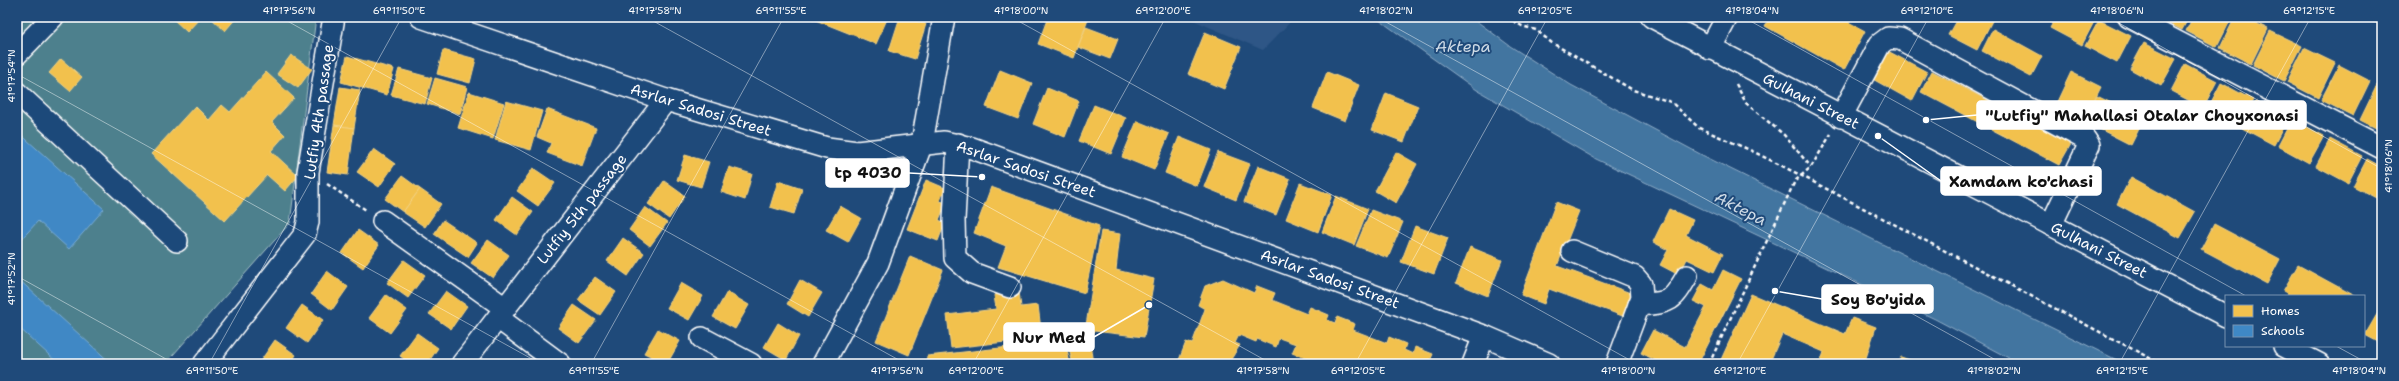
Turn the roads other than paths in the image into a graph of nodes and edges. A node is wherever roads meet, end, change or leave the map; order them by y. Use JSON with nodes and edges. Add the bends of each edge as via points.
{"nodes":[{"id":1,"x":53,"y":17,"type":"edge"},
{"id":2,"x":334,"y":17,"type":"edge"},
{"id":3,"x":422,"y":17,"type":"edge"},
{"id":4,"x":944,"y":17,"type":"edge"},
{"id":5,"x":1652,"y":17,"type":"edge"},
{"id":6,"x":1727,"y":17,"type":"edge"},
{"id":7,"x":2129,"y":17,"type":"edge"},
{"id":8,"x":1710,"y":49,"type":"junction"},
{"id":9,"x":17,"y":54,"type":"edge"},
{"id":10,"x":17,"y":93,"type":"edge"},
{"id":11,"x":666,"y":100,"type":"junction"},
{"id":12,"x":1841,"y":117,"type":"junction"},
{"id":13,"x":922,"y":143,"type":"junction"},
{"id":14,"x":958,"y":144,"type":"junction"},
{"id":15,"x":2382,"y":148,"type":"edge"},
{"id":16,"x":383,"y":221,"type":"road end"},
{"id":17,"x":2050,"y":225,"type":"junction"},
{"id":18,"x":178,"y":241,"type":"dead end"},
{"id":19,"x":1572,"y":251,"type":"dead end"},
{"id":20,"x":1687,"y":276,"type":"dead end"},
{"id":21,"x":1010,"y":287,"type":"dead end"},
{"id":22,"x":1639,"y":305,"type":"junction"},
{"id":23,"x":502,"y":313,"type":"junction"},
{"id":24,"x":2225,"y":315,"type":"edge"},
{"id":25,"x":1484,"y":336,"type":"junction"},
{"id":26,"x":702,"y":338,"type":"dead end"},
{"id":27,"x":2286,"y":347,"type":"edge"},
{"id":28,"x":204,"y":364,"type":"edge"},
{"id":29,"x":462,"y":364,"type":"edge"},
{"id":30,"x":560,"y":364,"type":"edge"},
{"id":31,"x":751,"y":364,"type":"edge"},
{"id":32,"x":823,"y":364,"type":"edge"},
{"id":33,"x":1473,"y":364,"type":"edge"},
{"id":34,"x":1549,"y":364,"type":"edge"},
{"id":35,"x":1617,"y":364,"type":"edge"},
{"id":36,"x":2319,"y":364,"type":"edge"}],
"edges":[{"from":1,"to":9,"type":"street"},
{"from":2,"to":28,"type":"street","name":"Lutfiy 4th passage","via":[[308,172],[308,222],[305,234]]},
{"from":3,"to":11,"type":"street","name":"Asrlar Sadosi Street"},
{"from":4,"to":13,"type":"street"},
{"from":5,"to":8,"type":"street","name":"Gulhani Street"},
{"from":6,"to":8,"type":"street"},
{"from":7,"to":15,"type":"street"},
{"from":8,"to":12,"type":"street","name":"Gulhani Street"},
{"from":10,"to":18,"type":"street"},
{"from":11,"to":13,"type":"street","name":"Asrlar Sadosi Street","via":[[766,131],[843,150],[884,150]]},
{"from":11,"to":23,"type":"street","name":"Lutfiy 5th passage"},
{"from":12,"to":17,"type":"street","name":"Gulhani Street"},
{"from":12,"to":17,"type":"street","via":[[1880,44],[1888,38],[1900,39],[2085,139],[2089,145]]},
{"from":13,"to":14,"type":"street","name":"Asrlar Sadosi Street"},
{"from":13,"to":32,"type":"street","via":[[878,263]]},
{"from":14,"to":21,"type":"street","via":[[955,258],[972,273]]},
{"from":14,"to":25,"type":"street","name":"Asrlar Sadosi Street"},
{"from":16,"to":23,"type":"street"},
{"from":17,"to":24,"type":"street","name":"Gulhani Street"},
{"from":19,"to":22,"type":"street","via":[[1635,277],[1642,284]]},
{"from":20,"to":22,"type":"street","via":[[1675,297],[1664,303]]},
{"from":22,"to":35,"type":"street"},
{"from":23,"to":29,"type":"street","name":"Lutfiy 5th passage"},
{"from":23,"to":30,"type":"street"},
{"from":25,"to":33,"type":"street"},
{"from":25,"to":34,"type":"street","name":"Asrlar Sadosi Street"},
{"from":26,"to":31,"type":"street"},
{"from":27,"to":36,"type":"street"}]}
